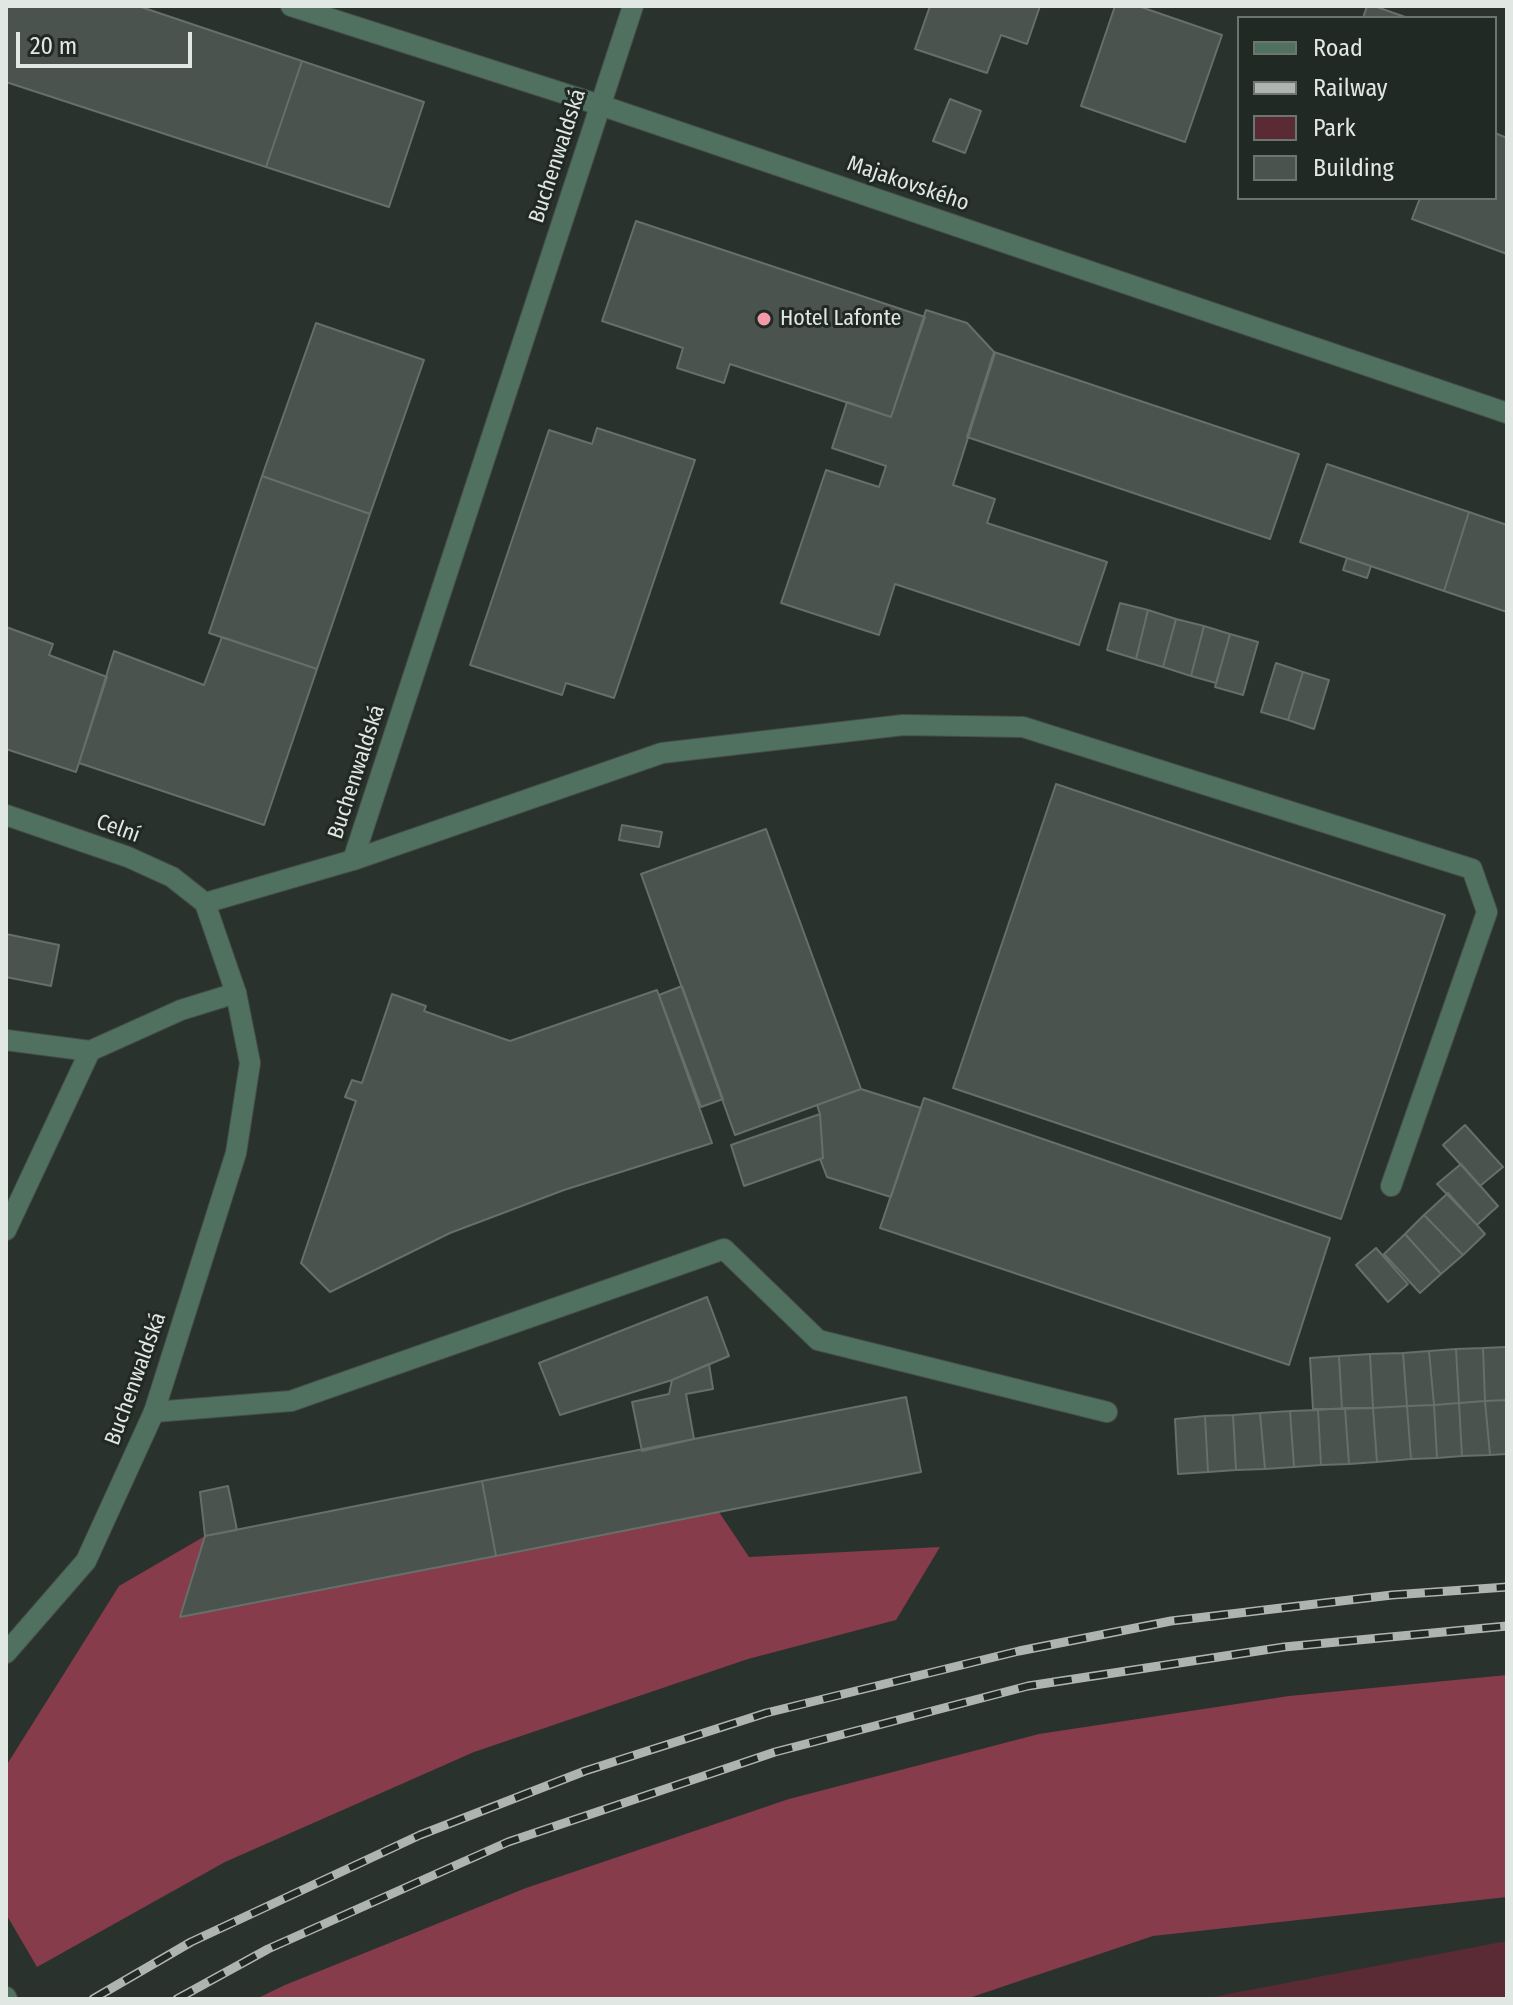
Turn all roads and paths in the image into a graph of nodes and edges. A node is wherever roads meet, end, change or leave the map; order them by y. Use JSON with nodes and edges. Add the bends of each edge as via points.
{"nodes":[{"id":1,"x":291,"y":6,"type":"edge"},
{"id":2,"x":633,"y":6,"type":"edge"},
{"id":3,"x":600,"y":105,"type":"junction"},
{"id":4,"x":1507,"y":413,"type":"edge"},
{"id":5,"x":6,"y":815,"type":"edge"},
{"id":6,"x":353,"y":860,"type":"junction"},
{"id":7,"x":205,"y":903,"type":"junction"},
{"id":8,"x":236,"y":993,"type":"junction"},
{"id":9,"x":6,"y":1040,"type":"edge"},
{"id":10,"x":90,"y":1051,"type":"junction"},
{"id":11,"x":1391,"y":1186,"type":"dead end"},
{"id":12,"x":6,"y":1230,"type":"edge"},
{"id":13,"x":154,"y":1412,"type":"junction"},
{"id":14,"x":1107,"y":1412,"type":"dead end"},
{"id":15,"x":6,"y":1653,"type":"edge"}],
"edges":[{"from":1,"to":3,"type":"street","name":"Majakovského"},
{"from":2,"to":3,"type":"street","name":"Buchenwaldská"},
{"from":3,"to":4,"type":"street","name":"Majakovského"},
{"from":3,"to":6,"type":"street","name":"Buchenwaldská"},
{"from":5,"to":7,"type":"street","name":"Celní","via":[[128,857],[172,877]]},
{"from":6,"to":7,"type":"street","name":"Buchenwaldská"},
{"from":6,"to":11,"type":"street","via":[[662,753],[903,725],[1023,727],[1472,869],[1487,912]]},
{"from":7,"to":8,"type":"street","name":"Buchenwaldská"},
{"from":8,"to":10,"type":"street","via":[[181,1010]]},
{"from":8,"to":13,"type":"street","name":"Buchenwaldská","via":[[250,1063],[236,1153]]},
{"from":9,"to":10,"type":"street"},
{"from":10,"to":12,"type":"street"},
{"from":13,"to":14,"type":"street","via":[[291,1401],[724,1249],[818,1340]]},
{"from":13,"to":15,"type":"street","name":"Buchenwaldská","via":[[86,1561]]}]}
